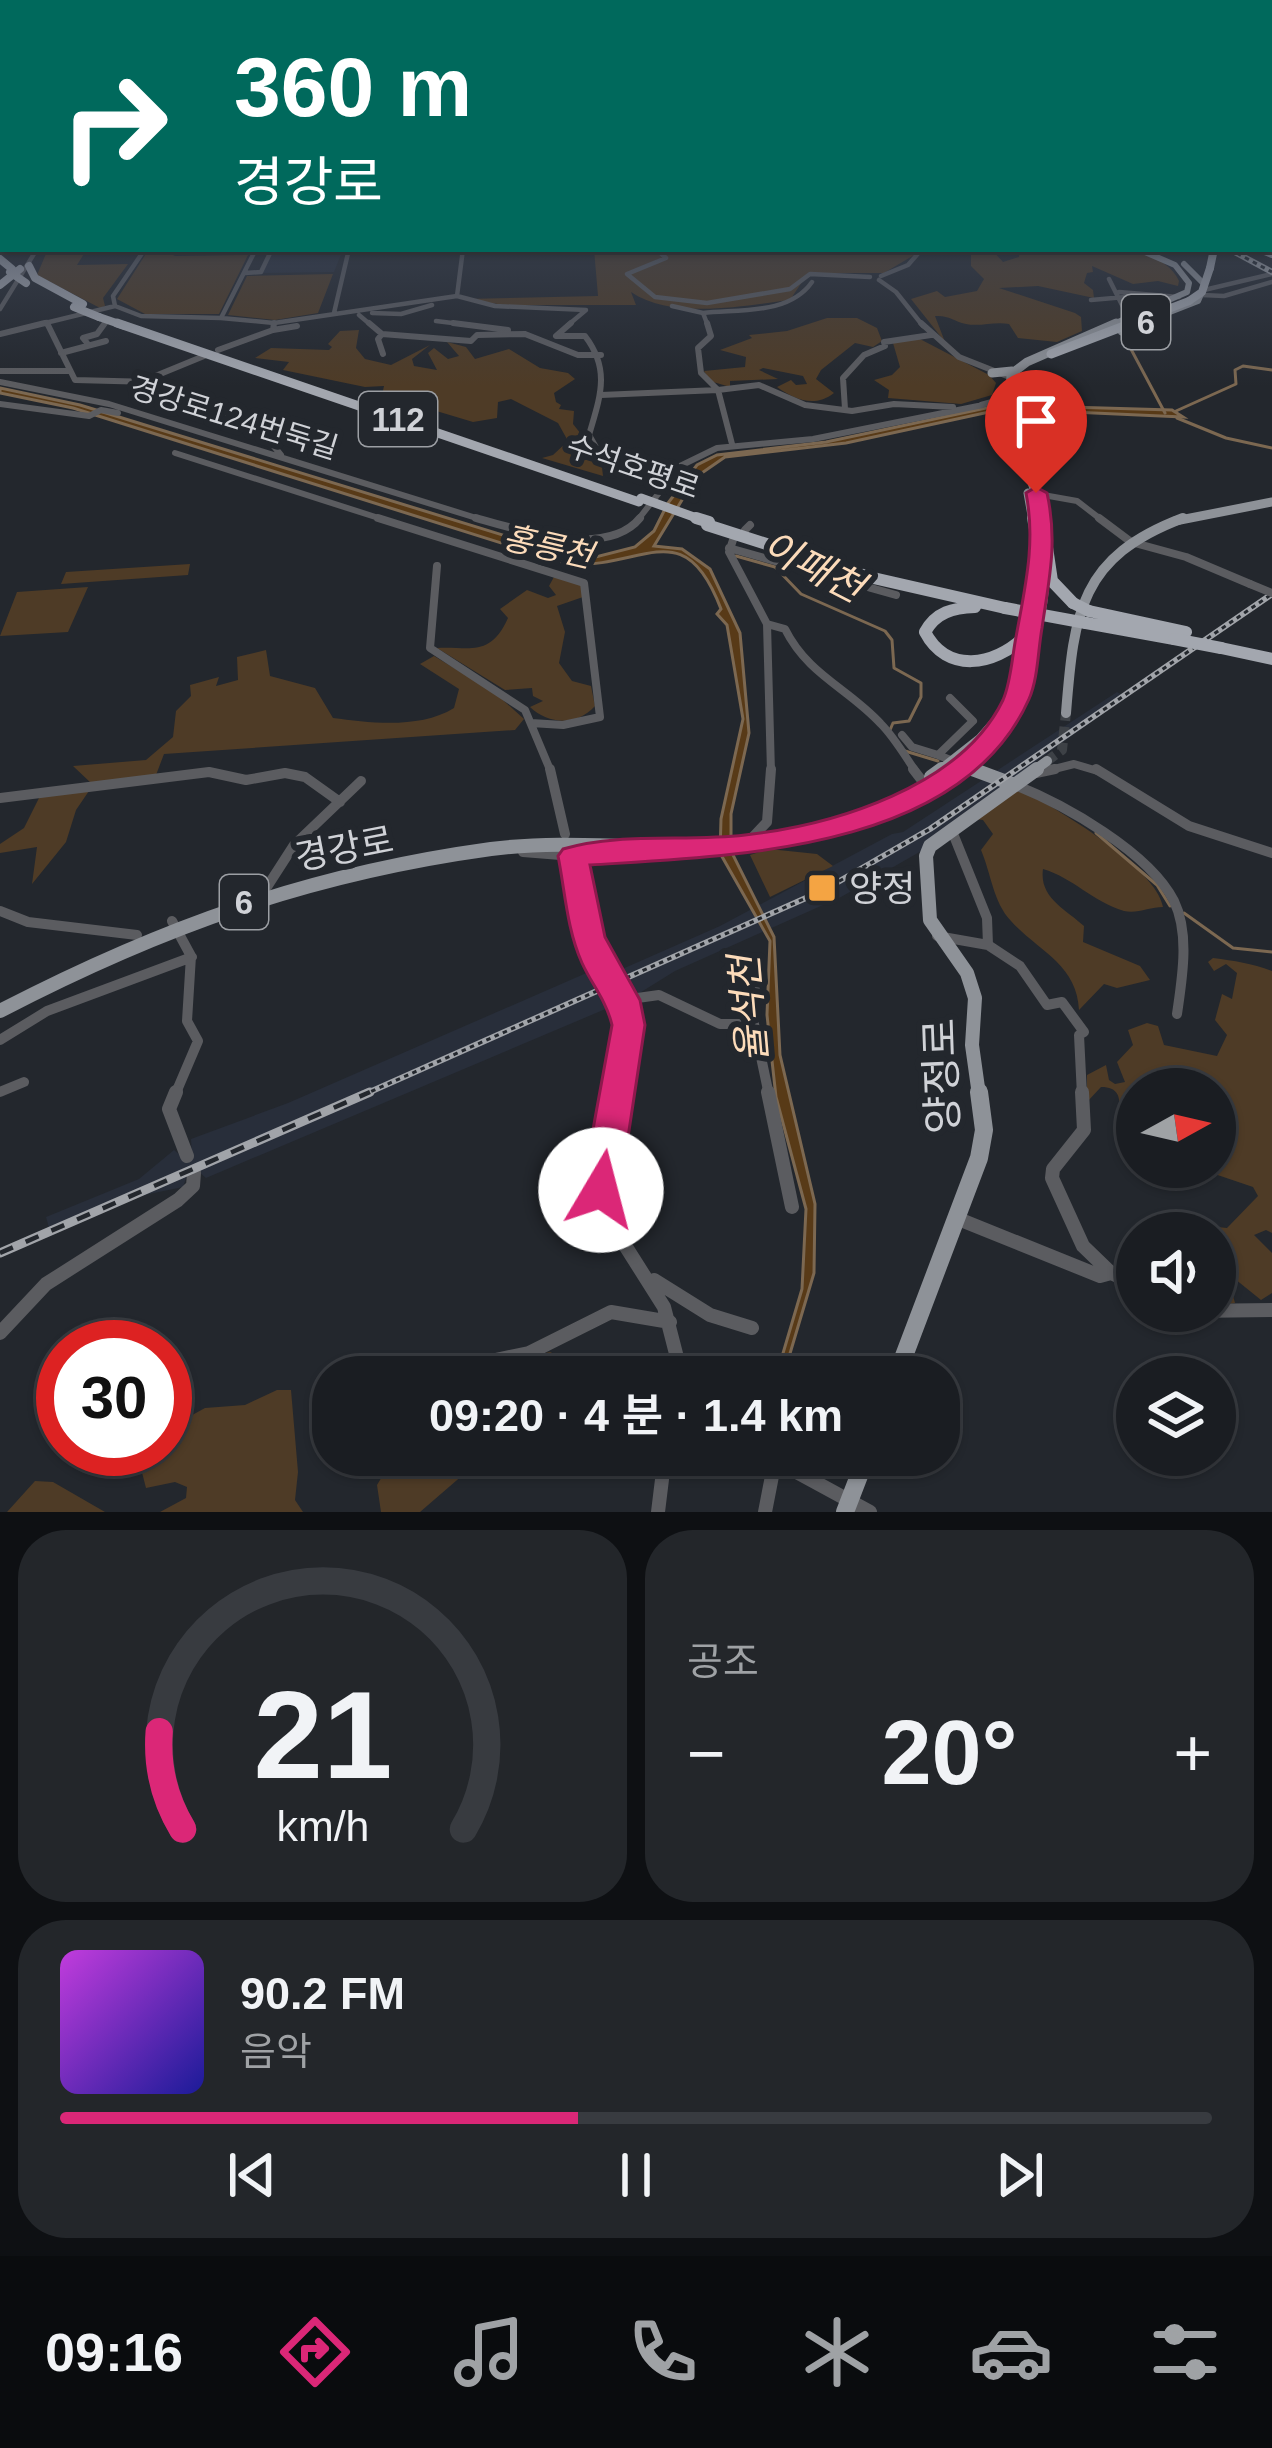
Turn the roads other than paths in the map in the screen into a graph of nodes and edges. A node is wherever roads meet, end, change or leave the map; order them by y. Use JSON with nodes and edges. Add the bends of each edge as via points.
{"nodes":[{"id":1,"x":141,"y":252,"type":"edge"},
{"id":2,"x":255,"y":252,"type":"edge"},
{"id":3,"x":270,"y":252,"type":"edge"},
{"id":4,"x":347,"y":252,"type":"edge"},
{"id":5,"x":463,"y":252,"type":"edge"},
{"id":6,"x":659,"y":252,"type":"edge"},
{"id":7,"x":919,"y":252,"type":"edge"},
{"id":8,"x":1147,"y":252,"type":"edge"},
{"id":9,"x":1148,"y":252,"type":"edge"},
{"id":10,"x":1211,"y":252,"type":"edge"},
{"id":11,"x":10,"y":268,"type":"edge"},
{"id":12,"x":1188,"y":270,"type":"junction"},
{"id":13,"x":245,"y":273,"type":"junction"},
{"id":14,"x":880,"y":278,"type":"junction"},
{"id":15,"x":1272,"y":278,"type":"edge"},
{"id":16,"x":1109,"y":279,"type":"dead end"},
{"id":17,"x":812,"y":282,"type":"dead end"},
{"id":18,"x":0,"y":285,"type":"edge"},
{"id":19,"x":1120,"y":295,"type":"junction"},
{"id":20,"x":1133,"y":297,"type":"junction"},
{"id":21,"x":1193,"y":298,"type":"junction"},
{"id":22,"x":459,"y":299,"type":"junction"},
{"id":23,"x":1091,"y":301,"type":"dead end"},
{"id":24,"x":395,"y":305,"type":"junction"},
{"id":25,"x":116,"y":306,"type":"junction"},
{"id":26,"x":672,"y":306,"type":"dead end"},
{"id":27,"x":0,"y":310,"type":"edge"},
{"id":28,"x":80,"y":312,"type":"junction"},
{"id":29,"x":334,"y":313,"type":"junction"},
{"id":30,"x":704,"y":313,"type":"junction"},
{"id":31,"x":401,"y":314,"type":"junction"},
{"id":32,"x":1133,"y":314,"type":"junction"},
{"id":33,"x":358,"y":315,"type":"junction"},
{"id":34,"x":103,"y":318,"type":"junction"},
{"id":35,"x":221,"y":318,"type":"junction"},
{"id":36,"x":436,"y":321,"type":"dead end"},
{"id":37,"x":46,"y":322,"type":"junction"},
{"id":38,"x":274,"y":327,"type":"junction"},
{"id":39,"x":136,"y":333,"type":"dead end"},
{"id":40,"x":0,"y":334,"type":"edge"},
{"id":41,"x":382,"y":334,"type":"junction"},
{"id":42,"x":525,"y":334,"type":"junction"},
{"id":43,"x":931,"y":335,"type":"junction"},
{"id":44,"x":106,"y":341,"type":"dead end"},
{"id":45,"x":87,"y":343,"type":"dead end"},
{"id":46,"x":218,"y":350,"type":"dead end"},
{"id":47,"x":61,"y":353,"type":"junction"},
{"id":48,"x":383,"y":354,"type":"dead end"},
{"id":49,"x":1049,"y":354,"type":"junction"},
{"id":50,"x":601,"y":355,"type":"junction"},
{"id":51,"x":205,"y":356,"type":"dead end"},
{"id":52,"x":68,"y":367,"type":"junction"},
{"id":53,"x":0,"y":371,"type":"edge"},
{"id":54,"x":992,"y":373,"type":"joint"},
{"id":55,"x":143,"y":381,"type":"junction"},
{"id":56,"x":0,"y":382,"type":"edge"},
{"id":57,"x":1009,"y":388,"type":"junction"},
{"id":58,"x":718,"y":390,"type":"junction"},
{"id":59,"x":601,"y":395,"type":"junction"},
{"id":60,"x":988,"y":403,"type":"junction"},
{"id":61,"x":0,"y":404,"type":"edge"},
{"id":62,"x":845,"y":410,"type":"junction"},
{"id":63,"x":154,"y":418,"type":"junction"},
{"id":64,"x":732,"y":445,"type":"junction"},
{"id":65,"x":175,"y":453,"type":"dead end"},
{"id":66,"x":282,"y":458,"type":"junction"},
{"id":67,"x":612,"y":475,"type":"dead end"},
{"id":68,"x":1032,"y":493,"type":"junction"},
{"id":69,"x":1272,"y":502,"type":"edge"},
{"id":70,"x":1045,"y":534,"type":"junction"},
{"id":71,"x":1131,"y":542,"type":"junction"},
{"id":72,"x":437,"y":566,"type":"dead end"},
{"id":73,"x":1272,"y":593,"type":"edge"},
{"id":74,"x":896,"y":595,"type":"dead end"},
{"id":75,"x":1006,"y":606,"type":"junction"},
{"id":76,"x":1087,"y":617,"type":"junction"},
{"id":77,"x":767,"y":624,"type":"junction"},
{"id":78,"x":1180,"y":635,"type":"junction"},
{"id":79,"x":1024,"y":637,"type":"junction"},
{"id":80,"x":1251,"y":651,"type":"junction"},
{"id":81,"x":1272,"y":656,"type":"edge"},
{"id":82,"x":950,"y":698,"type":"dead end"},
{"id":83,"x":1066,"y":713,"type":"tunnel mouth"},
{"id":84,"x":531,"y":723,"type":"junction"},
{"id":85,"x":902,"y":735,"type":"dead end"},
{"id":86,"x":938,"y":755,"type":"junction"},
{"id":87,"x":1047,"y":761,"type":"tunnel mouth"},
{"id":88,"x":958,"y":763,"type":"junction"},
{"id":89,"x":1031,"y":773,"type":"junction"},
{"id":90,"x":361,"y":781,"type":"dead end"},
{"id":91,"x":923,"y":782,"type":"junction"},
{"id":92,"x":1015,"y":785,"type":"junction"},
{"id":93,"x":0,"y":798,"type":"edge"},
{"id":94,"x":340,"y":802,"type":"junction"},
{"id":95,"x":767,"y":822,"type":"junction"},
{"id":96,"x":952,"y":831,"type":"junction"},
{"id":97,"x":790,"y":833,"type":"junction"},
{"id":98,"x":565,"y":834,"type":"junction"},
{"id":99,"x":747,"y":841,"type":"junction"},
{"id":100,"x":719,"y":844,"type":"junction"},
{"id":101,"x":504,"y":846,"type":"junction"},
{"id":102,"x":698,"y":847,"type":"junction"},
{"id":103,"x":1272,"y":854,"type":"edge"},
{"id":104,"x":573,"y":856,"type":"junction"},
{"id":105,"x":265,"y":890,"type":"junction"},
{"id":106,"x":0,"y":910,"type":"edge"},
{"id":107,"x":174,"y":924,"type":"junction"},
{"id":108,"x":137,"y":935,"type":"junction"},
{"id":109,"x":938,"y":936,"type":"junction"},
{"id":110,"x":988,"y":945,"type":"junction"},
{"id":111,"x":192,"y":957,"type":"junction"},
{"id":112,"x":755,"y":974,"type":"dead end"},
{"id":113,"x":623,"y":1000,"type":"junction"},
{"id":114,"x":0,"y":1007,"type":"edge"},
{"id":115,"x":1177,"y":1014,"type":"dead end"},
{"id":116,"x":754,"y":1024,"type":"junction"},
{"id":117,"x":0,"y":1040,"type":"edge"},
{"id":118,"x":24,"y":1082,"type":"dead end"},
{"id":119,"x":0,"y":1092,"type":"edge"},
{"id":120,"x":187,"y":1156,"type":"dead end"},
{"id":121,"x":194,"y":1174,"type":"dead end"},
{"id":122,"x":792,"y":1207,"type":"dead end"},
{"id":123,"x":956,"y":1218,"type":"junction"},
{"id":124,"x":1111,"y":1273,"type":"junction"},
{"id":125,"x":1116,"y":1275,"type":"edge"},
{"id":126,"x":654,"y":1280,"type":"junction"},
{"id":127,"x":1236,"y":1310,"type":"edge"},
{"id":128,"x":1272,"y":1310,"type":"edge"},
{"id":129,"x":670,"y":1322,"type":"junction"},
{"id":130,"x":752,"y":1328,"type":"dead end"},
{"id":131,"x":0,"y":1333,"type":"edge"},
{"id":132,"x":515,"y":1356,"type":"edge"},
{"id":133,"x":677,"y":1356,"type":"edge"},
{"id":134,"x":904,"y":1356,"type":"edge"},
{"id":135,"x":662,"y":1476,"type":"edge"},
{"id":136,"x":859,"y":1476,"type":"edge"},
{"id":137,"x":847,"y":1506,"type":"edge"},
{"id":138,"x":658,"y":1512,"type":"edge"},
{"id":139,"x":765,"y":1512,"type":"edge"},
{"id":140,"x":870,"y":1512,"type":"edge"}],
"edges":[{"from":1,"to":25,"type":"street","via":[[113,296]]},
{"from":2,"to":13,"type":"street"},
{"from":3,"to":13,"type":"street","via":[[262,271]]},
{"from":4,"to":29,"type":"street"},
{"from":5,"to":22,"type":"street"},
{"from":6,"to":14,"type":"street","via":[[666,258],[627,274],[662,299],[707,303],[783,291],[818,272]]},
{"from":7,"to":14,"type":"street"},
{"from":8,"to":12,"type":"main road","number":"6"},
{"from":9,"to":12,"type":"main road","number":"6"},
{"from":10,"to":21,"type":"highway","bridge":true,"via":[[1202,292]]},
{"from":11,"to":18,"type":"highway"},
{"from":11,"to":27,"type":"street"},
{"from":11,"to":28,"type":"highway","name":"수석호평로","number":"112","bridge":true},
{"from":11,"to":28,"type":"highway"},
{"from":12,"to":21,"type":"main road","number":"6"},
{"from":12,"to":21,"type":"main road","number":"6"},
{"from":13,"to":35,"type":"street"},
{"from":14,"to":43,"type":"street"},
{"from":15,"to":21,"type":"street"},
{"from":16,"to":19,"type":"street"},
{"from":17,"to":30,"type":"street","via":[[788,304]]},
{"from":19,"to":20,"type":"street"},
{"from":19,"to":23,"type":"street"},
{"from":19,"to":32,"type":"street"},
{"from":20,"to":21,"type":"street"},
{"from":20,"to":32,"type":"street"},
{"from":21,"to":32,"type":"main road","number":"6"},
{"from":21,"to":49,"type":"highway"},
{"from":22,"to":24,"type":"street"},
{"from":22,"to":31,"type":"street"},
{"from":22,"to":50,"type":"street","via":[[586,310],[556,336],[585,336]]},
{"from":24,"to":29,"type":"street"},
{"from":24,"to":31,"type":"street"},
{"from":25,"to":28,"type":"street"},
{"from":25,"to":35,"type":"street","via":[[141,316]]},
{"from":26,"to":30,"type":"street"},
{"from":28,"to":34,"type":"highway","name":"수석호평로","number":"112","bridge":true},
{"from":28,"to":37,"type":"street"},
{"from":29,"to":38,"type":"street"},
{"from":30,"to":58,"type":"street","via":[[711,336],[698,348],[701,373]]},
{"from":31,"to":33,"type":"street"},
{"from":32,"to":49,"type":"main road","number":"6"},
{"from":33,"to":38,"type":"street"},
{"from":33,"to":41,"type":"street"},
{"from":34,"to":39,"type":"street"},
{"from":34,"to":45,"type":"street","via":[[97,334],[83,338]]},
{"from":34,"to":75,"type":"highway","name":"수석호평로","number":"112","bridge":true,"via":[[869,578]]},
{"from":35,"to":38,"type":"street"},
{"from":36,"to":42,"type":"street"},
{"from":37,"to":40,"type":"street"},
{"from":37,"to":47,"type":"street"},
{"from":38,"to":46,"type":"street"},
{"from":41,"to":42,"type":"street","via":[[471,341]]},
{"from":41,"to":48,"type":"street"},
{"from":42,"to":50,"type":"street","via":[[578,356]]},
{"from":43,"to":54,"type":"street"},
{"from":43,"to":62,"type":"street","via":[[884,342],[864,356],[843,378]]},
{"from":44,"to":47,"type":"street"},
{"from":47,"to":52,"type":"street"},
{"from":49,"to":57,"type":"main road","number":"6"},
{"from":50,"to":59,"type":"street"},
{"from":51,"to":55,"type":"street"},
{"from":52,"to":53,"type":"street"},
{"from":52,"to":55,"type":"street","via":[[75,380]]},
{"from":54,"to":57,"type":"main road"},
{"from":55,"to":66,"type":"street","via":[[233,416]]},
{"from":56,"to":63,"type":"street","name":"경강로124번둑길"},
{"from":57,"to":60,"type":"main road"},
{"from":57,"to":68,"type":"main road","name":"경강로","number":"6"},
{"from":58,"to":59,"type":"street"},
{"from":58,"to":62,"type":"street","via":[[758,385],[805,405]]},
{"from":58,"to":64,"type":"street"},
{"from":59,"to":67,"type":"street","via":[[589,435]]},
{"from":60,"to":62,"type":"street"},
{"from":60,"to":64,"type":"street","name":"경강로124번둑길","via":[[813,439]]},
{"from":61,"to":63,"type":"street"},
{"from":63,"to":66,"type":"street","name":"경강로124번둑길"},
{"from":64,"to":66,"type":"street","name":"경강로124번둑길","via":[[680,466],[634,525],[570,540]]},
{"from":65,"to":84,"type":"street","via":[[584,583],[601,717]]},
{"from":68,"to":70,"type":"main road","name":"경강로","number":"6"},
{"from":68,"to":71,"type":"street","via":[[1077,501]]},
{"from":68,"to":79,"type":"main road","name":"경강로","number":"6","via":[[1036,542]]},
{"from":69,"to":71,"type":"main road","via":[[1178,519]]},
{"from":70,"to":76,"type":"highway","bridge":true,"via":[[1052,581]]},
{"from":70,"to":88,"type":"main road","name":"경강로","number":"6","via":[[1018,695],[997,734]]},
{"from":71,"to":73,"type":"street","bridge":true},
{"from":71,"to":83,"type":"main road","via":[[1090,576],[1069,657]]},
{"from":72,"to":84,"type":"street","via":[[430,648],[525,710]]},
{"from":74,"to":77,"type":"street","via":[[731,544]]},
{"from":75,"to":76,"type":"highway","name":"수석호평로","number":"112","bridge":true},
{"from":75,"to":79,"type":"highway","via":[[947,610],[930,622],[927,638],[944,654],[979,662],[1006,656]]},
{"from":76,"to":78,"type":"highway","name":"수석호평로","number":"112"},
{"from":77,"to":91,"type":"street","via":[[786,630],[819,677],[881,723]]},
{"from":77,"to":95,"type":"street"},
{"from":78,"to":80,"type":"highway","name":"수석호평로","number":"112","bridge":true},
{"from":78,"to":80,"type":"highway","name":"수석호평로","number":"112","bridge":true},
{"from":79,"to":88,"type":"main road","name":"경강로","number":"6","via":[[1008,702]]},
{"from":80,"to":81,"type":"highway","name":"수석호평로","number":"112"},
{"from":82,"to":86,"type":"street","via":[[973,722]]},
{"from":84,"to":98,"type":"street"},
{"from":85,"to":86,"type":"street"},
{"from":86,"to":88,"type":"street"},
{"from":87,"to":89,"type":"main road","name":"양정로"},
{"from":88,"to":91,"type":"main road","name":"경강로","number":"6"},
{"from":88,"to":92,"type":"main road"},
{"from":88,"to":99,"type":"main road","name":"경강로","number":"6","via":[[866,818]]},
{"from":89,"to":92,"type":"main road","name":"양정로"},
{"from":89,"to":103,"type":"street","via":[[1095,768],[1190,826]]},
{"from":90,"to":94,"type":"street"},
{"from":91,"to":97,"type":"main road","name":"경강로","number":"6","via":[[868,810]]},
{"from":92,"to":96,"type":"main road","name":"양정로"},
{"from":92,"to":115,"type":"street","via":[[1093,823],[1162,884],[1177,910],[1184,961]]},
{"from":93,"to":94,"type":"street","via":[[209,772],[246,780],[285,773]]},
{"from":94,"to":105,"type":"street","via":[[294,845]]},
{"from":95,"to":97,"type":"street"},
{"from":95,"to":99,"type":"street"},
{"from":96,"to":109,"type":"main road","name":"양정로","via":[[930,846],[923,868]]},
{"from":96,"to":110,"type":"street","via":[[987,918]]},
{"from":97,"to":99,"type":"main road","name":"경강로","number":"6"},
{"from":98,"to":100,"type":"main road","name":"경강로","number":"6"},
{"from":98,"to":101,"type":"main road","name":"경강로","number":"6"},
{"from":99,"to":100,"type":"main road","name":"경강로","number":"6"},
{"from":100,"to":102,"type":"main road","name":"경강로","number":"6"},
{"from":101,"to":102,"type":"main road","name":"경강로","number":"6"},
{"from":101,"to":104,"type":"street","name":"경강로"},
{"from":101,"to":105,"type":"main road","name":"경강로","number":"6"},
{"from":101,"to":107,"type":"main road","name":"경강로","number":"6","via":[[302,886]]},
{"from":102,"to":104,"type":"street","name":"경강로"},
{"from":104,"to":113,"type":"street","via":[[589,937]]},
{"from":105,"to":107,"type":"main road","name":"경강로","number":"6"},
{"from":106,"to":108,"type":"street","via":[[28,922]]},
{"from":107,"to":108,"type":"main road","name":"경강로","number":"6"},
{"from":107,"to":111,"type":"street"},
{"from":107,"to":114,"type":"main road","name":"경강로","number":"6"},
{"from":108,"to":114,"type":"main road","name":"경강로","number":"6"},
{"from":109,"to":110,"type":"street"},
{"from":109,"to":123,"type":"main road","name":"양정로","via":[[975,998],[983,1130]]},
{"from":110,"to":124,"type":"street","via":[[1023,965],[1041,1000],[1062,1002],[1084,1032],[1084,1130],[1052,1178],[1083,1246]]},
{"from":111,"to":117,"type":"street","via":[[47,1011]]},
{"from":111,"to":120,"type":"street","via":[[185,1012],[198,1042],[169,1108]]},
{"from":112,"to":116,"type":"street"},
{"from":113,"to":116,"type":"street","via":[[658,995],[720,1024]]},
{"from":113,"to":126,"type":"street","via":[[628,1040],[602,1209]]},
{"from":116,"to":122,"type":"street"},
{"from":118,"to":119,"type":"street"},
{"from":121,"to":131,"type":"street","via":[[178,1200],[46,1284]]},
{"from":123,"to":124,"type":"street","via":[[1100,1276]]},
{"from":123,"to":134,"type":"main road","name":"양정로"},
{"from":124,"to":125,"type":"street"},
{"from":126,"to":129,"type":"street"},
{"from":126,"to":130,"type":"street","via":[[710,1315]]},
{"from":127,"to":128,"type":"street"},
{"from":129,"to":132,"type":"street","via":[[611,1312]]},
{"from":129,"to":133,"type":"street"},
{"from":135,"to":138,"type":"street"},
{"from":136,"to":137,"type":"main road"},
{"from":137,"to":139,"type":"street","via":[[782,1464],[773,1471]]},
{"from":137,"to":140,"type":"street"}]}
